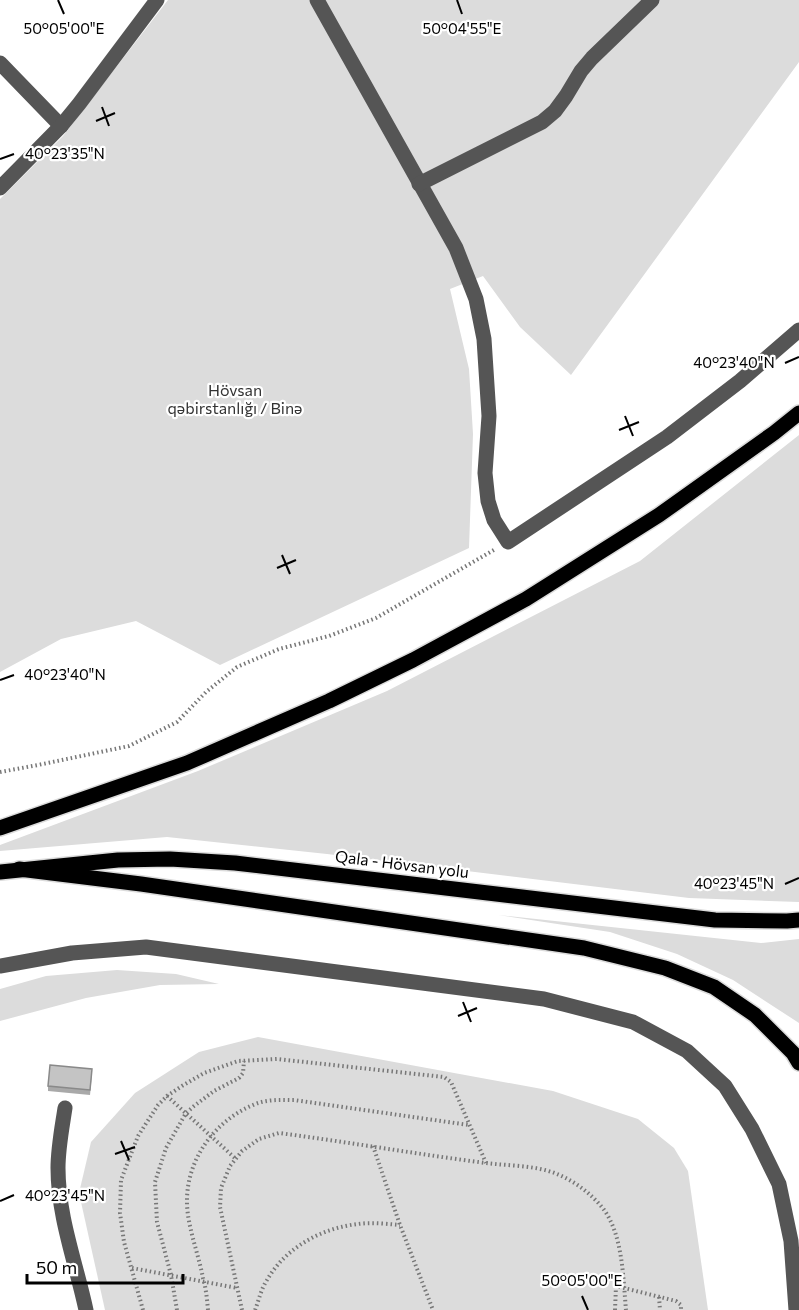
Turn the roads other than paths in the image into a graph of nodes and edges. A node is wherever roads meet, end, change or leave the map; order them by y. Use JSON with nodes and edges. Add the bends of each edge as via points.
{"nodes":[{"id":1,"x":157,"y":0,"type":"edge"},
{"id":2,"x":317,"y":0,"type":"edge"},
{"id":3,"x":652,"y":0,"type":"edge"},
{"id":4,"x":0,"y":63,"type":"edge"},
{"id":5,"x":61,"y":126,"type":"junction"},
{"id":6,"x":419,"y":183,"type":"junction"},
{"id":7,"x":0,"y":188,"type":"edge"},
{"id":8,"x":799,"y":330,"type":"edge"},
{"id":9,"x":799,"y":413,"type":"edge"},
{"id":10,"x":4,"y":827,"type":"edge"},
{"id":11,"x":19,"y":869,"type":"junction"},
{"id":12,"x":0,"y":872,"type":"edge"},
{"id":13,"x":799,"y":920,"type":"edge"},
{"id":14,"x":0,"y":966,"type":"edge"},
{"id":15,"x":799,"y":1063,"type":"edge"},
{"id":16,"x":65,"y":1108,"type":"dead end"},
{"id":17,"x":86,"y":1310,"type":"edge"},
{"id":18,"x":796,"y":1310,"type":"edge"}],
"edges":[{"from":1,"to":5,"type":"street"},
{"from":2,"to":6,"type":"street"},
{"from":3,"to":6,"type":"street","via":[[592,58],[567,96],[542,122]]},
{"from":4,"to":5,"type":"street"},
{"from":5,"to":7,"type":"street"},
{"from":6,"to":8,"type":"street","via":[[456,248],[476,299],[484,339],[489,416],[485,473],[488,501],[508,542],[667,436]]},
{"from":9,"to":10,"type":"main road","via":[[659,515],[526,599],[413,660],[187,763]]},
{"from":11,"to":12,"type":"main road","name":"Qala - Hövsan yolu"},
{"from":11,"to":13,"type":"main road","name":"Qala - Hövsan yolu","via":[[118,860],[235,863],[714,920]]},
{"from":11,"to":15,"type":"main road","via":[[584,948],[664,968],[714,987],[755,1015]]},
{"from":14,"to":18,"type":"street","via":[[72,953],[147,947],[544,999],[633,1022],[687,1051],[725,1086],[752,1129],[779,1184],[791,1241]]},
{"from":16,"to":17,"type":"street","via":[[59,1146],[60,1197]]}]}
